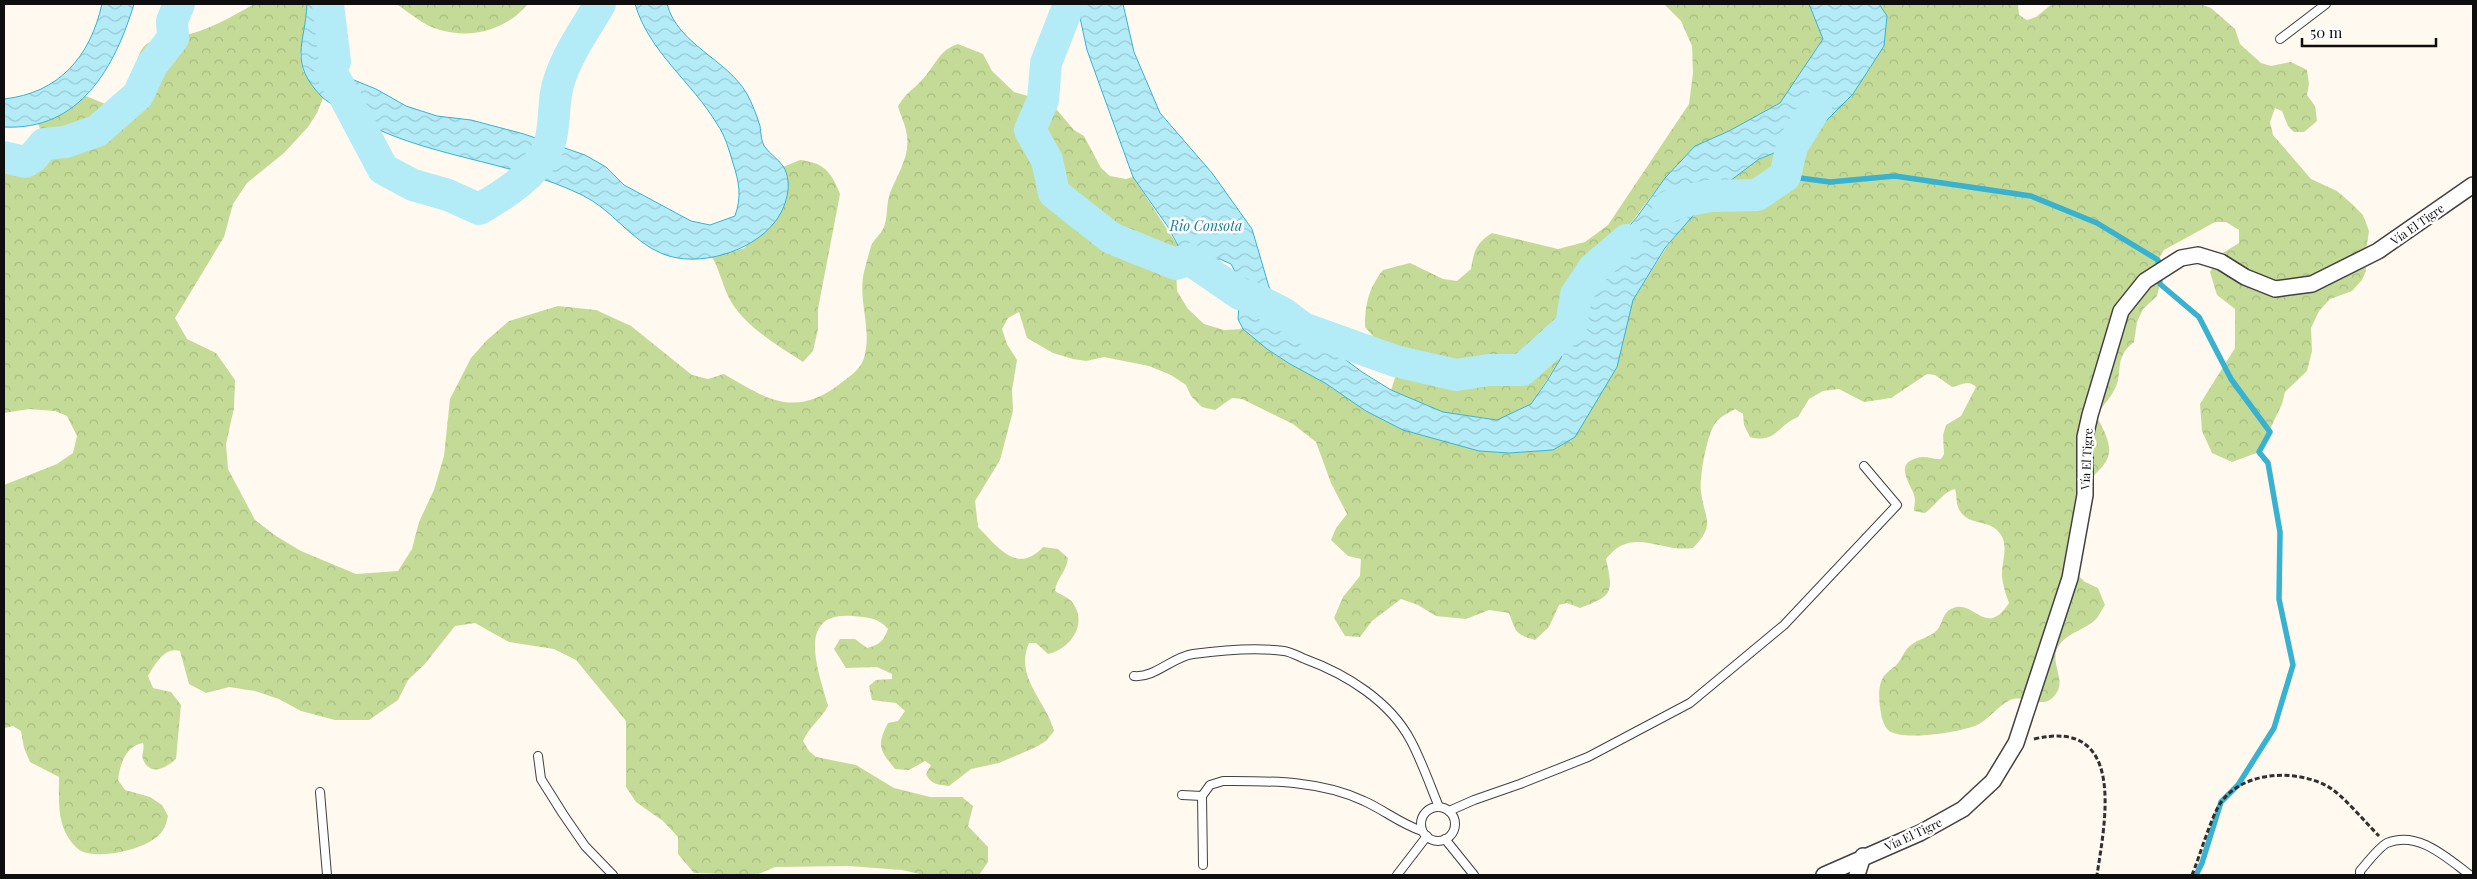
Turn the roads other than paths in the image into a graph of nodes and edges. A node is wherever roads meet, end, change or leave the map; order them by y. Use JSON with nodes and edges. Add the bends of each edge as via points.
{"nodes":[{"id":1,"x":2326,"y":4,"type":"edge"},
{"id":2,"x":2280,"y":39,"type":"dead end"},
{"id":3,"x":2473,"y":185,"type":"edge"},
{"id":4,"x":1864,"y":466,"type":"dead end"},
{"id":5,"x":1134,"y":676,"type":"dead end"},
{"id":6,"x":538,"y":756,"type":"dead end"},
{"id":7,"x":320,"y":792,"type":"dead end"},
{"id":8,"x":1182,"y":795,"type":"dead end"},
{"id":9,"x":1202,"y":796,"type":"junction"},
{"id":10,"x":1439,"y":807,"type":"junction"},
{"id":11,"x":1449,"y":811,"type":"junction"},
{"id":12,"x":1425,"y":834,"type":"junction"},
{"id":13,"x":1445,"y":839,"type":"junction"},
{"id":14,"x":1863,"y":856,"type":"junction"},
{"id":15,"x":1203,"y":865,"type":"dead end"},
{"id":16,"x":328,"y":875,"type":"edge"},
{"id":17,"x":613,"y":875,"type":"edge"},
{"id":18,"x":1397,"y":875,"type":"edge"},
{"id":19,"x":1474,"y":875,"type":"edge"},
{"id":20,"x":1824,"y":875,"type":"edge"},
{"id":21,"x":1857,"y":875,"type":"edge"},
{"id":22,"x":2360,"y":875,"type":"edge"},
{"id":23,"x":2470,"y":875,"type":"edge"}],
"edges":[{"from":1,"to":2,"type":"lane"},
{"from":3,"to":14,"type":"street","name":"Vía El Tigre","via":[[2378,251],[2312,284],[2275,289],[2245,277],[2221,262],[2198,255],[2180,258],[2145,281],[2121,311],[2090,415],[2085,437],[2085,495],[2070,578],[2016,743],[1993,782],[1963,809],[1920,833]]},
{"from":4,"to":11,"type":"lane","via":[[1897,504],[1784,626],[1682,707],[1588,757]]},
{"from":5,"to":10,"type":"lane","via":[[1144,677],[1190,654],[1248,649],[1286,651],[1334,669],[1392,714],[1410,740]]},
{"from":6,"to":17,"type":"lane","via":[[541,778],[563,814],[585,846]]},
{"from":7,"to":16,"type":"lane"},
{"from":8,"to":9,"type":"lane"},
{"from":9,"to":12,"type":"lane","via":[[1210,784],[1223,781],[1304,784],[1364,801]]},
{"from":9,"to":15,"type":"lane"},
{"from":10,"to":11,"type":"lane"},
{"from":10,"to":12,"type":"lane","via":[[1423,815],[1421,824]]},
{"from":11,"to":13,"type":"lane","via":[[1454,819],[1454,828]]},
{"from":12,"to":13,"type":"lane","via":[[1436,840]]},
{"from":12,"to":18,"type":"lane"},
{"from":13,"to":19,"type":"lane"},
{"from":14,"to":20,"type":"street","name":"Vía El Tigre"},
{"from":14,"to":21,"type":"street"},
{"from":22,"to":23,"type":"lane","via":[[2360,871],[2387,844],[2413,840],[2442,853]]}]}
